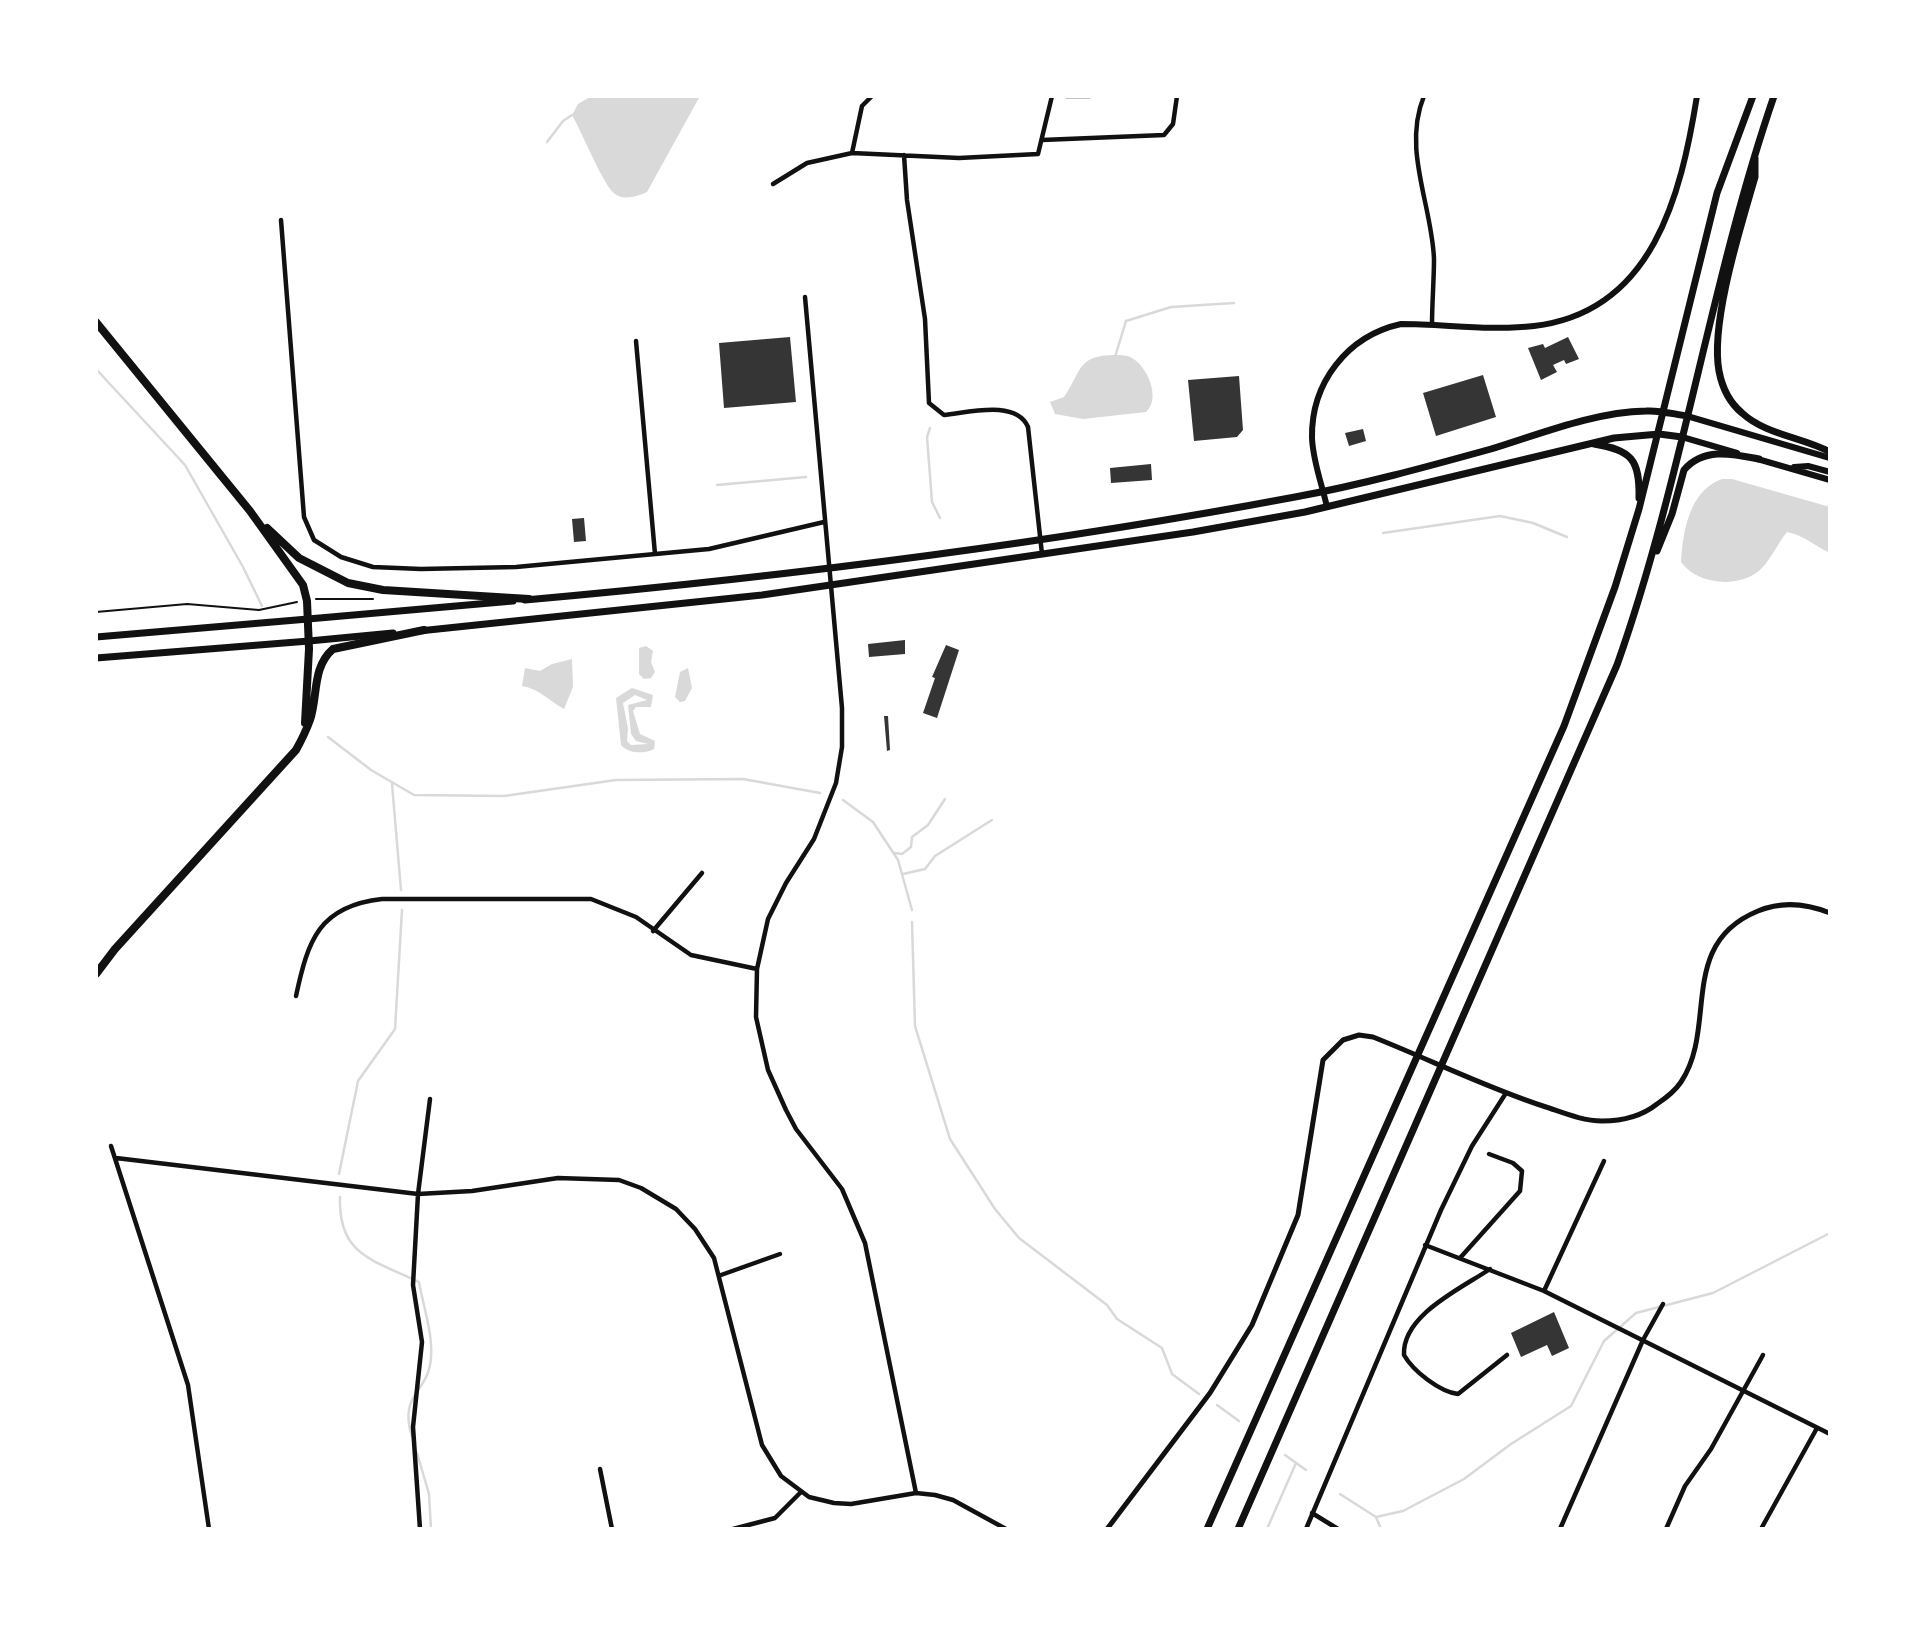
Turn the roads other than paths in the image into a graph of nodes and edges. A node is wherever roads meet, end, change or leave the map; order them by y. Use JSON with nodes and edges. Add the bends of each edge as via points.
{"nodes":[{"id":1,"x":872,"y":96,"type":"edge"},
{"id":2,"x":1052,"y":96,"type":"edge"},
{"id":3,"x":1066,"y":96,"type":"edge"},
{"id":4,"x":1090,"y":96,"type":"edge"},
{"id":5,"x":1177,"y":96,"type":"edge"},
{"id":6,"x":1424,"y":96,"type":"edge"},
{"id":7,"x":1697,"y":96,"type":"edge"},
{"id":8,"x":1753,"y":96,"type":"edge"},
{"id":9,"x":1774,"y":96,"type":"edge"},
{"id":10,"x":1042,"y":140,"type":"junction"},
{"id":11,"x":1755,"y":150,"type":"junction"},
{"id":12,"x":852,"y":153,"type":"junction"},
{"id":13,"x":904,"y":155,"type":"junction"},
{"id":14,"x":773,"y":184,"type":"dead end"},
{"id":15,"x":281,"y":220,"type":"dead end"},
{"id":16,"x":805,"y":297,"type":"dead end"},
{"id":17,"x":96,"y":322,"type":"edge"},
{"id":18,"x":1432,"y":325,"type":"junction"},
{"id":19,"x":636,"y":341,"type":"dead end"},
{"id":20,"x":1664,"y":412,"type":"junction"},
{"id":21,"x":1687,"y":416,"type":"junction"},
{"id":22,"x":1658,"y":434,"type":"junction"},
{"id":23,"x":1682,"y":437,"type":"junction"},
{"id":24,"x":1592,"y":444,"type":"junction"},
{"id":25,"x":1830,"y":452,"type":"edge"},
{"id":26,"x":1830,"y":458,"type":"edge"},
{"id":27,"x":1759,"y":459,"type":"junction"},
{"id":28,"x":1789,"y":467,"type":"junction"},
{"id":29,"x":1830,"y":472,"type":"edge"},
{"id":30,"x":1830,"y":480,"type":"edge"},
{"id":31,"x":1324,"y":492,"type":"junction"},
{"id":32,"x":1327,"y":507,"type":"junction"},
{"id":33,"x":1639,"y":509,"type":"junction"},
{"id":34,"x":250,"y":511,"type":"junction"},
{"id":35,"x":824,"y":522,"type":"junction"},
{"id":36,"x":1041,"y":539,"type":"junction"},
{"id":37,"x":655,"y":554,"type":"junction"},
{"id":38,"x":1042,"y":554,"type":"junction"},
{"id":39,"x":830,"y":569,"type":"junction"},
{"id":40,"x":1648,"y":574,"type":"junction"},
{"id":41,"x":831,"y":586,"type":"junction"},
{"id":42,"x":529,"y":599,"type":"junction"},
{"id":43,"x":308,"y":619,"type":"junction"},
{"id":44,"x":424,"y":630,"type":"junction"},
{"id":45,"x":96,"y":637,"type":"edge"},
{"id":46,"x":309,"y":641,"type":"junction"},
{"id":47,"x":96,"y":658,"type":"edge"},
{"id":48,"x":303,"y":736,"type":"junction"},
{"id":49,"x":702,"y":873,"type":"dead end"},
{"id":50,"x":1830,"y":913,"type":"edge"},
{"id":51,"x":653,"y":931,"type":"junction"},
{"id":52,"x":757,"y":969,"type":"junction"},
{"id":53,"x":96,"y":974,"type":"edge"},
{"id":54,"x":296,"y":996,"type":"dead end"},
{"id":55,"x":1416,"y":1055,"type":"junction"},
{"id":56,"x":1443,"y":1066,"type":"junction"},
{"id":57,"x":1506,"y":1093,"type":"junction"},
{"id":58,"x":430,"y":1100,"type":"dead end"},
{"id":59,"x":111,"y":1146,"type":"dead end"},
{"id":60,"x":1489,"y":1154,"type":"dead end"},
{"id":61,"x":116,"y":1158,"type":"junction"},
{"id":62,"x":1604,"y":1161,"type":"dead end"},
{"id":63,"x":418,"y":1194,"type":"junction"},
{"id":64,"x":1425,"y":1245,"type":"junction"},
{"id":65,"x":780,"y":1254,"type":"dead end"},
{"id":66,"x":1460,"y":1258,"type":"junction"},
{"id":67,"x":1490,"y":1269,"type":"junction"},
{"id":68,"x":721,"y":1275,"type":"junction"},
{"id":69,"x":1544,"y":1292,"type":"junction"},
{"id":70,"x":1663,"y":1304,"type":"dead end"},
{"id":71,"x":1643,"y":1340,"type":"junction"},
{"id":72,"x":1507,"y":1355,"type":"dead end"},
{"id":73,"x":1763,"y":1356,"type":"dead end"},
{"id":74,"x":1744,"y":1389,"type":"junction"},
{"id":75,"x":1817,"y":1428,"type":"junction"},
{"id":76,"x":1830,"y":1434,"type":"edge"},
{"id":77,"x":600,"y":1469,"type":"dead end"},
{"id":78,"x":801,"y":1492,"type":"junction"},
{"id":79,"x":916,"y":1493,"type":"junction"},
{"id":80,"x":1312,"y":1513,"type":"junction"},
{"id":81,"x":209,"y":1529,"type":"edge"},
{"id":82,"x":421,"y":1529,"type":"edge"},
{"id":83,"x":612,"y":1529,"type":"edge"},
{"id":84,"x":733,"y":1529,"type":"edge"},
{"id":85,"x":1006,"y":1529,"type":"edge"},
{"id":86,"x":1107,"y":1529,"type":"edge"},
{"id":87,"x":1207,"y":1529,"type":"edge"},
{"id":88,"x":1238,"y":1529,"type":"edge"},
{"id":89,"x":1306,"y":1529,"type":"edge"},
{"id":90,"x":1338,"y":1529,"type":"edge"},
{"id":91,"x":1560,"y":1529,"type":"edge"},
{"id":92,"x":1666,"y":1529,"type":"edge"},
{"id":93,"x":1760,"y":1529,"type":"edge"}],
"edges":[{"from":1,"to":12,"type":"street","via":[[862,106]]},
{"from":2,"to":10,"type":"street"},
{"from":3,"to":4,"type":"street"},
{"from":5,"to":10,"type":"street","via":[[1173,124],[1164,135]]},
{"from":6,"to":18,"type":"street","via":[[1416,160],[1434,258]]},
{"from":7,"to":18,"type":"main road","via":[[1664,227],[1644,262],[1623,285],[1590,308],[1543,325]]},
{"from":8,"to":20,"type":"main road","via":[[1717,193]]},
{"from":9,"to":11,"type":"main road"},
{"from":10,"to":13,"type":"street","via":[[1038,154]]},
{"from":11,"to":21,"type":"main road"},
{"from":11,"to":25,"type":"main road","via":[[1755,177],[1723,311],[1719,372],[1732,402],[1743,414],[1770,430]]},
{"from":12,"to":13,"type":"street"},
{"from":12,"to":14,"type":"street","via":[[807,163]]},
{"from":13,"to":36,"type":"street","via":[[925,320],[929,403],[944,415],[1009,411],[1024,418]]},
{"from":15,"to":37,"type":"street","via":[[304,517],[310,535],[331,552],[381,568],[505,568]]},
{"from":16,"to":35,"type":"street"},
{"from":17,"to":34,"type":"highway"},
{"from":18,"to":31,"type":"main road","via":[[1401,324],[1373,332],[1339,359],[1321,389],[1313,416],[1313,448]]},
{"from":19,"to":37,"type":"street"},
{"from":20,"to":21,"type":"main road"},
{"from":20,"to":22,"type":"main road"},
{"from":20,"to":31,"type":"main road","via":[[1642,411],[1569,425]]},
{"from":21,"to":23,"type":"main road"},
{"from":21,"to":26,"type":"main road"},
{"from":22,"to":23,"type":"main road"},
{"from":22,"to":24,"type":"main road"},
{"from":22,"to":33,"type":"main road"},
{"from":23,"to":27,"type":"main road"},
{"from":23,"to":40,"type":"main road"},
{"from":24,"to":32,"type":"main road"},
{"from":24,"to":33,"type":"main road","via":[[1622,450],[1630,457],[1638,471]]},
{"from":27,"to":28,"type":"main road"},
{"from":27,"to":40,"type":"main road","via":[[1714,454],[1689,464]]},
{"from":28,"to":29,"type":"main road"},
{"from":28,"to":30,"type":"main road"},
{"from":31,"to":32,"type":"main road"},
{"from":31,"to":36,"type":"main road"},
{"from":32,"to":38,"type":"main road"},
{"from":33,"to":55,"type":"main road","via":[[1564,726]]},
{"from":34,"to":42,"type":"highway","via":[[299,558],[348,583],[383,590]]},
{"from":34,"to":43,"type":"highway","via":[[303,585]]},
{"from":35,"to":37,"type":"street","via":[[720,547]]},
{"from":35,"to":39,"type":"street"},
{"from":36,"to":38,"type":"street"},
{"from":36,"to":39,"type":"main road"},
{"from":38,"to":41,"type":"main road"},
{"from":39,"to":41,"type":"street"},
{"from":39,"to":42,"type":"main road"},
{"from":40,"to":56,"type":"main road","via":[[1596,717]]},
{"from":41,"to":44,"type":"main road"},
{"from":41,"to":52,"type":"street","via":[[842,721],[836,783],[814,839],[772,909]]},
{"from":42,"to":43,"type":"main road"},
{"from":43,"to":45,"type":"main road"},
{"from":43,"to":46,"type":"highway"},
{"from":44,"to":46,"type":"main road"},
{"from":44,"to":48,"type":"highway","via":[[333,649],[325,655]]},
{"from":46,"to":47,"type":"main road"},
{"from":46,"to":48,"type":"highway"},
{"from":48,"to":53,"type":"highway","via":[[282,769]]},
{"from":49,"to":51,"type":"street"},
{"from":50,"to":57,"type":"street","via":[[1801,904],[1779,905],[1745,916],[1726,933],[1706,968],[1688,1068],[1681,1082],[1652,1108],[1626,1119],[1594,1121]]},
{"from":51,"to":52,"type":"street","via":[[691,955]]},
{"from":51,"to":54,"type":"street","via":[[636,917],[591,899],[368,901],[338,911],[317,930]]},
{"from":52,"to":79,"type":"street","via":[[756,1017],[768,1070],[796,1129],[842,1189],[865,1243]]},
{"from":55,"to":56,"type":"street"},
{"from":55,"to":86,"type":"street","via":[[1364,1035],[1343,1040],[1326,1056],[1298,1214],[1252,1325],[1223,1375]]},
{"from":55,"to":87,"type":"main road"},
{"from":56,"to":57,"type":"street"},
{"from":56,"to":88,"type":"main road"},
{"from":57,"to":64,"type":"street","via":[[1462,1164]]},
{"from":58,"to":63,"type":"street"},
{"from":59,"to":61,"type":"street"},
{"from":60,"to":66,"type":"street","via":[[1517,1166],[1523,1181],[1520,1191]]},
{"from":61,"to":63,"type":"street"},
{"from":61,"to":81,"type":"street","via":[[188,1385]]},
{"from":62,"to":69,"type":"street"},
{"from":63,"to":68,"type":"street","via":[[558,1178],[619,1180],[676,1209],[703,1240]]},
{"from":63,"to":82,"type":"street","via":[[413,1285],[422,1364],[413,1427]]},
{"from":64,"to":66,"type":"street"},
{"from":64,"to":80,"type":"street"},
{"from":65,"to":68,"type":"street"},
{"from":66,"to":67,"type":"street"},
{"from":67,"to":69,"type":"street"},
{"from":67,"to":72,"type":"street","via":[[1418,1321],[1405,1342],[1404,1355],[1421,1373],[1458,1394]]},
{"from":68,"to":78,"type":"street","via":[[762,1445],[775,1471]]},
{"from":69,"to":71,"type":"street"},
{"from":70,"to":71,"type":"street"},
{"from":71,"to":74,"type":"street"},
{"from":71,"to":91,"type":"street"},
{"from":73,"to":74,"type":"street"},
{"from":74,"to":75,"type":"street"},
{"from":74,"to":92,"type":"street","via":[[1685,1486]]},
{"from":75,"to":76,"type":"street"},
{"from":75,"to":93,"type":"street"},
{"from":77,"to":83,"type":"street"},
{"from":78,"to":79,"type":"street","via":[[846,1504]]},
{"from":78,"to":84,"type":"street","via":[[775,1518]]},
{"from":79,"to":85,"type":"street","via":[[953,1500]]},
{"from":80,"to":89,"type":"street"},
{"from":80,"to":90,"type":"street"}]}
